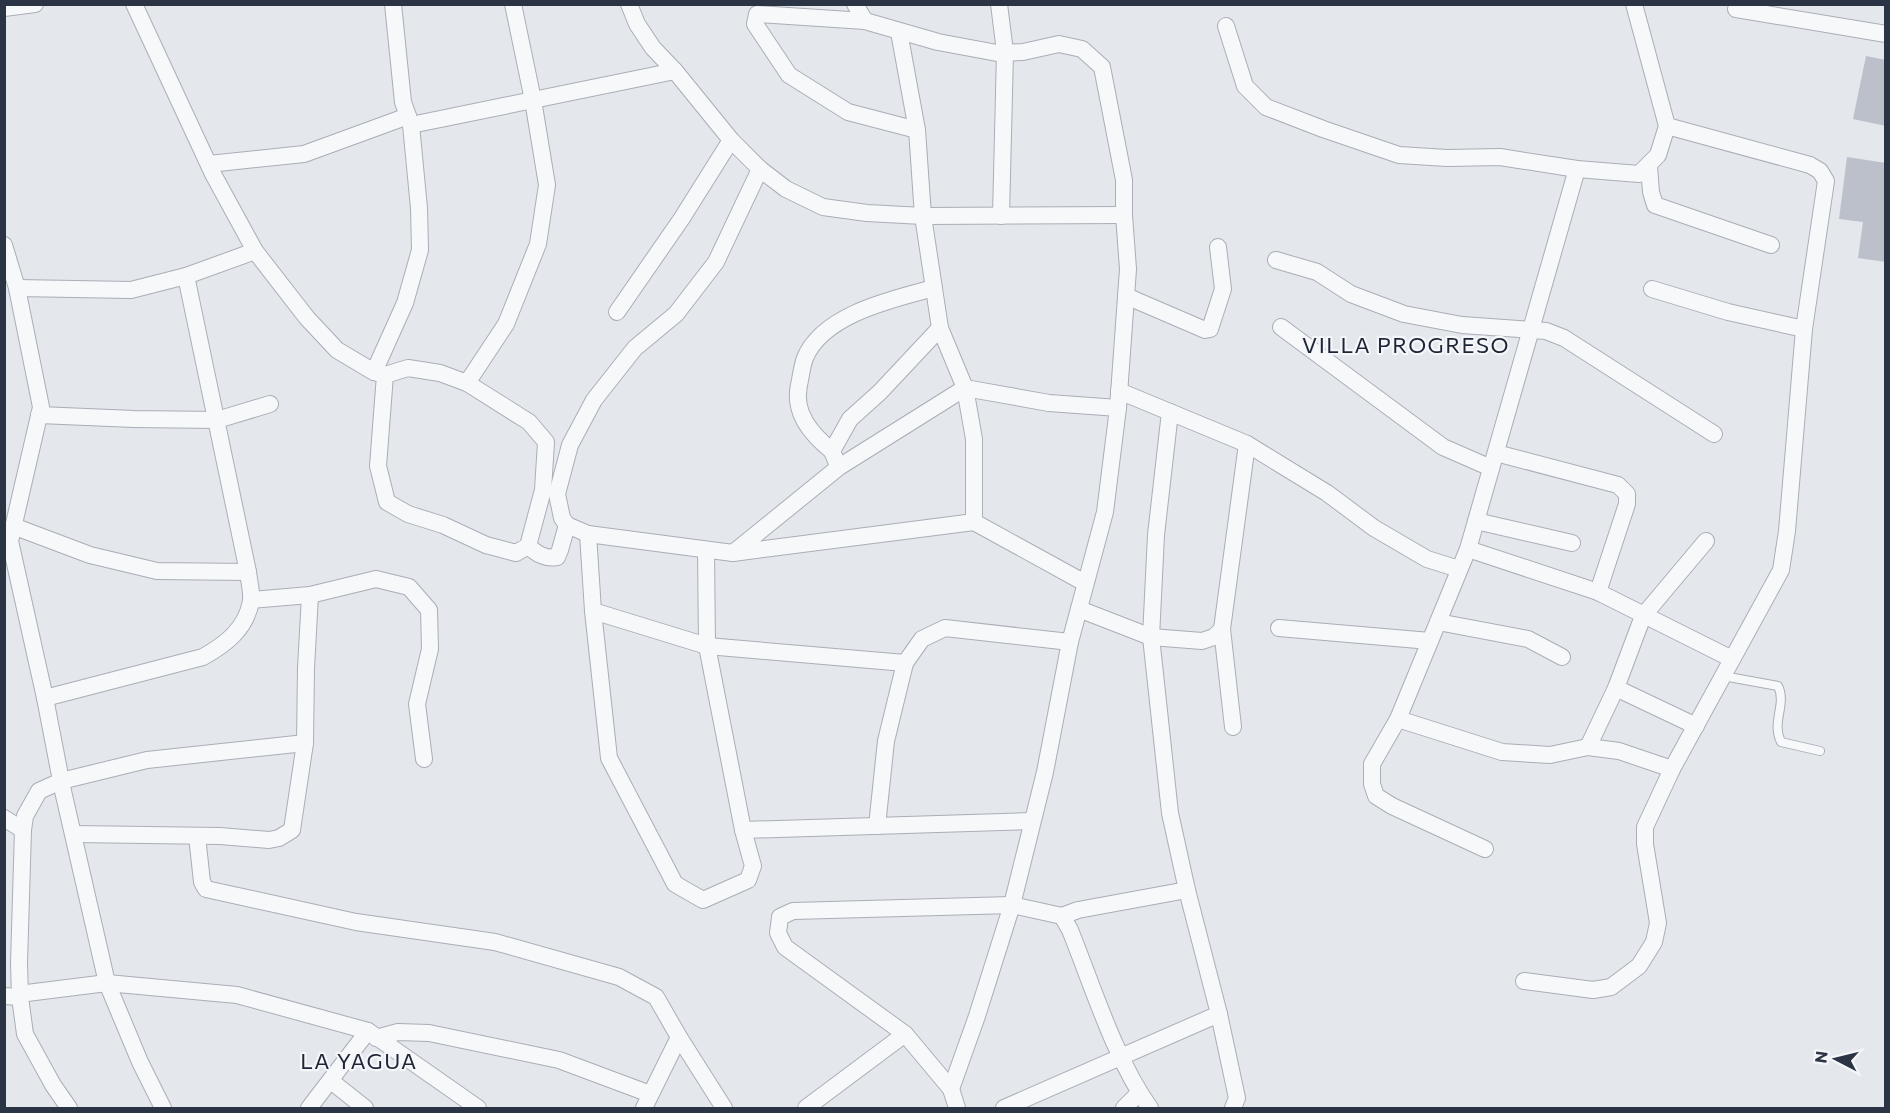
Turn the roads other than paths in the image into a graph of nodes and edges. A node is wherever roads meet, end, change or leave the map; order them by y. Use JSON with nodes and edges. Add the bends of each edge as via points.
{"nodes":[{"id":1,"x":35,"y":4,"type":"edge"},
{"id":2,"x":134,"y":4,"type":"edge"},
{"id":3,"x":393,"y":4,"type":"edge"},
{"id":4,"x":513,"y":4,"type":"edge"},
{"id":5,"x":629,"y":4,"type":"edge"},
{"id":6,"x":855,"y":4,"type":"edge"},
{"id":7,"x":999,"y":4,"type":"edge"},
{"id":8,"x":1634,"y":4,"type":"edge"},
{"id":9,"x":4,"y":8,"type":"edge"},
{"id":10,"x":1736,"y":9,"type":"dead end"},
{"id":11,"x":865,"y":21,"type":"junction"},
{"id":12,"x":1226,"y":26,"type":"dead end"},
{"id":13,"x":899,"y":32,"type":"junction"},
{"id":14,"x":1886,"y":34,"type":"edge"},
{"id":15,"x":1005,"y":52,"type":"junction"},
{"id":16,"x":675,"y":71,"type":"junction"},
{"id":17,"x":533,"y":100,"type":"junction"},
{"id":18,"x":409,"y":120,"type":"junction"},
{"id":19,"x":1667,"y":126,"type":"junction"},
{"id":20,"x":917,"y":130,"type":"junction"},
{"id":21,"x":731,"y":140,"type":"junction"},
{"id":22,"x":209,"y":164,"type":"junction"},
{"id":23,"x":1649,"y":166,"type":"junction"},
{"id":24,"x":760,"y":169,"type":"junction"},
{"id":25,"x":1577,"y":169,"type":"junction"},
{"id":26,"x":1124,"y":215,"type":"junction"},
{"id":27,"x":922,"y":216,"type":"junction"},
{"id":28,"x":1001,"y":216,"type":"junction"},
{"id":29,"x":4,"y":245,"type":"edge"},
{"id":30,"x":1771,"y":245,"type":"dead end"},
{"id":31,"x":1218,"y":247,"type":"dead end"},
{"id":32,"x":255,"y":251,"type":"junction"},
{"id":33,"x":1276,"y":260,"type":"dead end"},
{"id":34,"x":186,"y":276,"type":"junction"},
{"id":35,"x":17,"y":288,"type":"junction"},
{"id":36,"x":934,"y":288,"type":"junction"},
{"id":37,"x":1652,"y":289,"type":"dead end"},
{"id":38,"x":1126,"y":296,"type":"junction"},
{"id":39,"x":616,"y":312,"type":"dead end"},
{"id":40,"x":1281,"y":327,"type":"dead end"},
{"id":41,"x":940,"y":328,"type":"junction"},
{"id":42,"x":1531,"y":329,"type":"junction"},
{"id":43,"x":1804,"y":329,"type":"junction"},
{"id":44,"x":379,"y":374,"type":"junction"},
{"id":45,"x":466,"y":383,"type":"junction"},
{"id":46,"x":965,"y":388,"type":"junction"},
{"id":47,"x":1119,"y":391,"type":"junction"},
{"id":48,"x":270,"y":404,"type":"dead end"},
{"id":49,"x":1118,"y":408,"type":"junction"},
{"id":50,"x":1170,"y":412,"type":"junction"},
{"id":51,"x":39,"y":415,"type":"junction"},
{"id":52,"x":217,"y":420,"type":"junction"},
{"id":53,"x":1714,"y":434,"type":"dead end"},
{"id":54,"x":1247,"y":444,"type":"junction"},
{"id":55,"x":832,"y":451,"type":"junction"},
{"id":56,"x":1493,"y":461,"type":"junction"},
{"id":57,"x":839,"y":467,"type":"junction"},
{"id":58,"x":1476,"y":520,"type":"junction"},
{"id":59,"x":974,"y":522,"type":"junction"},
{"id":60,"x":567,"y":525,"type":"junction"},
{"id":61,"x":588,"y":534,"type":"junction"},
{"id":62,"x":9,"y":536,"type":"edge"},
{"id":63,"x":1706,"y":542,"type":"dead end"},
{"id":64,"x":1572,"y":543,"type":"dead end"},
{"id":65,"x":528,"y":546,"type":"junction"},
{"id":66,"x":1468,"y":549,"type":"junction"},
{"id":67,"x":706,"y":550,"type":"junction"},
{"id":68,"x":733,"y":553,"type":"junction"},
{"id":69,"x":1459,"y":569,"type":"junction"},
{"id":70,"x":248,"y":572,"type":"junction"},
{"id":71,"x":1084,"y":583,"type":"junction"},
{"id":72,"x":1598,"y":592,"type":"junction"},
{"id":73,"x":310,"y":596,"type":"junction"},
{"id":74,"x":251,"y":600,"type":"junction"},
{"id":75,"x":1079,"y":609,"type":"junction"},
{"id":76,"x":593,"y":611,"type":"junction"},
{"id":77,"x":1643,"y":616,"type":"junction"},
{"id":78,"x":1438,"y":622,"type":"junction"},
{"id":79,"x":1279,"y":628,"type":"dead end"},
{"id":80,"x":1222,"y":629,"type":"junction"},
{"id":81,"x":1151,"y":637,"type":"junction"},
{"id":82,"x":1430,"y":641,"type":"junction"},
{"id":83,"x":1070,"y":642,"type":"junction"},
{"id":84,"x":707,"y":646,"type":"junction"},
{"id":85,"x":1563,"y":657,"type":"dead end"},
{"id":86,"x":1732,"y":659,"type":"junction"},
{"id":87,"x":905,"y":663,"type":"junction"},
{"id":88,"x":1723,"y":676,"type":"junction"},
{"id":89,"x":1616,"y":688,"type":"junction"},
{"id":90,"x":45,"y":698,"type":"junction"},
{"id":91,"x":1398,"y":719,"type":"junction"},
{"id":92,"x":1696,"y":726,"type":"junction"},
{"id":93,"x":1233,"y":727,"type":"dead end"},
{"id":94,"x":305,"y":743,"type":"junction"},
{"id":95,"x":1588,"y":747,"type":"junction"},
{"id":96,"x":1820,"y":751,"type":"dead end"},
{"id":97,"x":424,"y":759,"type":"dead end"},
{"id":98,"x":1672,"y":770,"type":"junction"},
{"id":99,"x":61,"y":781,"type":"junction"},
{"id":100,"x":4,"y":818,"type":"edge"},
{"id":101,"x":1032,"y":821,"type":"junction"},
{"id":102,"x":877,"y":826,"type":"junction"},
{"id":103,"x":22,"y":830,"type":"junction"},
{"id":104,"x":743,"y":830,"type":"junction"},
{"id":105,"x":72,"y":834,"type":"junction"},
{"id":106,"x":197,"y":836,"type":"junction"},
{"id":107,"x":1485,"y":849,"type":"dead end"},
{"id":108,"x":4,"y":887,"type":"edge"},
{"id":109,"x":1187,"y":890,"type":"junction"},
{"id":110,"x":21,"y":893,"type":"junction"},
{"id":111,"x":1012,"y":905,"type":"junction"},
{"id":112,"x":1062,"y":916,"type":"junction"},
{"id":113,"x":12,"y":960,"type":"edge"},
{"id":114,"x":1524,"y":981,"type":"dead end"},
{"id":115,"x":107,"y":982,"type":"junction"},
{"id":116,"x":12,"y":996,"type":"edge"},
{"id":117,"x":1219,"y":1014,"type":"junction"},
{"id":118,"x":372,"y":1034,"type":"junction"},
{"id":119,"x":904,"y":1034,"type":"junction"},
{"id":120,"x":679,"y":1037,"type":"junction"},
{"id":121,"x":1121,"y":1056,"type":"junction"},
{"id":122,"x":331,"y":1081,"type":"junction"},
{"id":123,"x":951,"y":1089,"type":"junction"},
{"id":124,"x":1139,"y":1093,"type":"junction"},
{"id":125,"x":647,"y":1101,"type":"edge"},
{"id":126,"x":69,"y":1108,"type":"edge"},
{"id":127,"x":163,"y":1108,"type":"edge"},
{"id":128,"x":309,"y":1108,"type":"edge"},
{"id":129,"x":365,"y":1108,"type":"edge"},
{"id":130,"x":478,"y":1108,"type":"edge"},
{"id":131,"x":724,"y":1108,"type":"edge"},
{"id":132,"x":806,"y":1108,"type":"edge"},
{"id":133,"x":957,"y":1108,"type":"edge"},
{"id":134,"x":1004,"y":1108,"type":"edge"},
{"id":135,"x":1124,"y":1108,"type":"edge"},
{"id":136,"x":1150,"y":1108,"type":"edge"},
{"id":137,"x":1233,"y":1108,"type":"edge"}],
"edges":[{"from":1,"to":9,"type":"street"},
{"from":2,"to":22,"type":"street"},
{"from":3,"to":18,"type":"street","via":[[403,102]]},
{"from":4,"to":17,"type":"street"},
{"from":5,"to":16,"type":"street","via":[[653,48]]},
{"from":6,"to":11,"type":"street"},
{"from":7,"to":15,"type":"street"},
{"from":8,"to":19,"type":"street"},
{"from":10,"to":14,"type":"street"},
{"from":11,"to":13,"type":"street"},
{"from":11,"to":20,"type":"street","via":[[757,14],[754,24],[789,75],[848,112]]},
{"from":12,"to":25,"type":"street","via":[[1245,86],[1266,107],[1399,155],[1500,157]]},
{"from":13,"to":15,"type":"street"},
{"from":13,"to":20,"type":"street"},
{"from":15,"to":26,"type":"street","via":[[1059,44],[1082,49],[1102,67],[1124,180]]},
{"from":15,"to":28,"type":"street"},
{"from":16,"to":17,"type":"street"},
{"from":16,"to":21,"type":"street"},
{"from":17,"to":18,"type":"street"},
{"from":17,"to":45,"type":"street","via":[[547,185],[538,244],[506,324]]},
{"from":18,"to":22,"type":"street","via":[[304,154]]},
{"from":18,"to":44,"type":"street","via":[[420,250]]},
{"from":19,"to":23,"type":"street","via":[[1658,155]]},
{"from":19,"to":43,"type":"street","via":[[1820,171],[1826,181]]},
{"from":20,"to":27,"type":"street"},
{"from":21,"to":24,"type":"street"},
{"from":21,"to":39,"type":"street"},
{"from":22,"to":32,"type":"street"},
{"from":23,"to":25,"type":"street","via":[[1640,174]]},
{"from":23,"to":30,"type":"street","via":[[1655,205]]},
{"from":24,"to":27,"type":"street","via":[[786,189],[823,207]]},
{"from":24,"to":60,"type":"street","via":[[716,262],[676,314],[635,348],[594,400],[570,445],[557,494]]},
{"from":25,"to":42,"type":"street"},
{"from":26,"to":28,"type":"street"},
{"from":26,"to":38,"type":"street"},
{"from":27,"to":28,"type":"street"},
{"from":27,"to":36,"type":"street"},
{"from":29,"to":35,"type":"street"},
{"from":31,"to":38,"type":"street","via":[[1223,289],[1210,329],[1204,330]]},
{"from":32,"to":34,"type":"street"},
{"from":32,"to":44,"type":"street","via":[[337,350]]},
{"from":33,"to":42,"type":"street","via":[[1317,272],[1352,294],[1404,314],[1462,325]]},
{"from":34,"to":35,"type":"street","via":[[131,290]]},
{"from":34,"to":52,"type":"street"},
{"from":35,"to":51,"type":"street","via":[[41,407]]},
{"from":36,"to":41,"type":"street"},
{"from":36,"to":55,"type":"street","via":[[861,309],[819,335],[805,357],[797,394],[803,422]]},
{"from":37,"to":43,"type":"street"},
{"from":38,"to":47,"type":"street"},
{"from":40,"to":56,"type":"street","via":[[1443,447]]},
{"from":41,"to":46,"type":"street"},
{"from":41,"to":55,"type":"street","via":[[850,420]]},
{"from":42,"to":53,"type":"street","via":[[1564,338]]},
{"from":42,"to":56,"type":"street"},
{"from":43,"to":86,"type":"street","via":[[1781,570]]},
{"from":44,"to":45,"type":"street","via":[[408,368],[440,373]]},
{"from":44,"to":65,"type":"street","via":[[378,466],[387,502],[486,546],[516,553]]},
{"from":45,"to":65,"type":"street","via":[[528,422],[546,442],[543,490]]},
{"from":46,"to":49,"type":"street","via":[[1049,403]]},
{"from":46,"to":57,"type":"street"},
{"from":46,"to":59,"type":"street","via":[[974,439]]},
{"from":47,"to":49,"type":"street"},
{"from":47,"to":50,"type":"street"},
{"from":48,"to":52,"type":"street"},
{"from":49,"to":71,"type":"street","via":[[1105,512]]},
{"from":50,"to":54,"type":"street"},
{"from":50,"to":81,"type":"street","via":[[1156,535]]},
{"from":51,"to":52,"type":"street"},
{"from":51,"to":62,"type":"street"},
{"from":52,"to":70,"type":"street"},
{"from":54,"to":69,"type":"street","via":[[1327,493],[1374,528],[1427,559]]},
{"from":54,"to":80,"type":"street"},
{"from":55,"to":57,"type":"street"},
{"from":56,"to":58,"type":"street"},
{"from":56,"to":72,"type":"street","via":[[1618,485],[1627,494]]},
{"from":57,"to":68,"type":"street"},
{"from":58,"to":64,"type":"street"},
{"from":58,"to":66,"type":"street"},
{"from":59,"to":68,"type":"street"},
{"from":59,"to":71,"type":"street"},
{"from":60,"to":61,"type":"street"},
{"from":60,"to":65,"type":"street","via":[[557,557],[537,554]]},
{"from":61,"to":67,"type":"street"},
{"from":61,"to":76,"type":"street"},
{"from":62,"to":70,"type":"street","via":[[157,571]]},
{"from":62,"to":90,"type":"street"},
{"from":63,"to":77,"type":"street"},
{"from":66,"to":69,"type":"street"},
{"from":66,"to":72,"type":"street"},
{"from":67,"to":68,"type":"street"},
{"from":67,"to":84,"type":"street"},
{"from":69,"to":78,"type":"street"},
{"from":70,"to":74,"type":"street"},
{"from":71,"to":75,"type":"street"},
{"from":72,"to":77,"type":"street"},
{"from":73,"to":74,"type":"street"},
{"from":73,"to":94,"type":"street"},
{"from":73,"to":97,"type":"street","via":[[376,579],[409,588],[429,610],[430,649],[417,704]]},
{"from":74,"to":90,"type":"street","via":[[240,631],[203,657]]},
{"from":75,"to":81,"type":"street"},
{"from":75,"to":83,"type":"street"},
{"from":76,"to":84,"type":"street"},
{"from":76,"to":104,"type":"street","via":[[609,758],[675,884],[704,900],[748,880],[753,866]]},
{"from":77,"to":86,"type":"street"},
{"from":77,"to":89,"type":"street"},
{"from":78,"to":82,"type":"street"},
{"from":78,"to":85,"type":"street","via":[[1528,639]]},
{"from":79,"to":82,"type":"street"},
{"from":80,"to":81,"type":"street","via":[[1202,641]]},
{"from":80,"to":93,"type":"street"},
{"from":81,"to":109,"type":"street","via":[[1170,813]]},
{"from":82,"to":91,"type":"street"},
{"from":83,"to":87,"type":"street","via":[[945,628],[922,639]]},
{"from":83,"to":101,"type":"street"},
{"from":84,"to":87,"type":"street"},
{"from":84,"to":104,"type":"street"},
{"from":86,"to":88,"type":"street"},
{"from":87,"to":102,"type":"street","via":[[886,741]]},
{"from":88,"to":92,"type":"street"},
{"from":88,"to":96,"type":"lane","via":[[1778,686],[1781,693],[1776,733],[1781,742]]},
{"from":89,"to":92,"type":"street"},
{"from":89,"to":95,"type":"street"},
{"from":90,"to":99,"type":"street"},
{"from":91,"to":95,"type":"street","via":[[1502,752],[1550,755]]},
{"from":91,"to":107,"type":"street","via":[[1372,764],[1376,796]]},
{"from":92,"to":98,"type":"street"},
{"from":94,"to":99,"type":"street","via":[[147,760]]},
{"from":94,"to":106,"type":"street","via":[[292,831],[269,840]]},
{"from":95,"to":98,"type":"street","via":[[1618,751]]},
{"from":98,"to":114,"type":"street","via":[[1645,827],[1658,923],[1654,942],[1639,966],[1611,987],[1593,990]]},
{"from":99,"to":103,"type":"street","via":[[39,791]]},
{"from":99,"to":105,"type":"street"},
{"from":100,"to":103,"type":"street"},
{"from":101,"to":102,"type":"street"},
{"from":101,"to":111,"type":"street"},
{"from":102,"to":104,"type":"street"},
{"from":103,"to":110,"type":"street"},
{"from":105,"to":106,"type":"street"},
{"from":105,"to":115,"type":"street"},
{"from":106,"to":120,"type":"street","via":[[206,889],[356,922],[495,942],[619,977],[656,997]]},
{"from":108,"to":110,"type":"street"},
{"from":109,"to":112,"type":"street"},
{"from":109,"to":117,"type":"street"},
{"from":110,"to":113,"type":"street"},
{"from":111,"to":112,"type":"street"},
{"from":111,"to":119,"type":"street","via":[[793,911],[780,917],[778,933],[785,947]]},
{"from":111,"to":123,"type":"street"},
{"from":112,"to":121,"type":"street"},
{"from":113,"to":116,"type":"street"},
{"from":115,"to":116,"type":"street"},
{"from":115,"to":118,"type":"street","via":[[237,996]]},
{"from":115,"to":127,"type":"street"},
{"from":116,"to":126,"type":"street","via":[[26,1034]]},
{"from":117,"to":121,"type":"street"},
{"from":117,"to":137,"type":"street","via":[[1237,1098]]},
{"from":118,"to":122,"type":"street"},
{"from":118,"to":125,"type":"street","via":[[429,1033],[559,1060]]},
{"from":118,"to":130,"type":"street"},
{"from":119,"to":123,"type":"street"},
{"from":119,"to":132,"type":"street"},
{"from":120,"to":125,"type":"street"},
{"from":120,"to":131,"type":"street"},
{"from":121,"to":124,"type":"street"},
{"from":121,"to":134,"type":"street"},
{"from":122,"to":128,"type":"street"},
{"from":122,"to":129,"type":"street"},
{"from":123,"to":133,"type":"street"},
{"from":124,"to":135,"type":"street"},
{"from":124,"to":136,"type":"street"}]}
